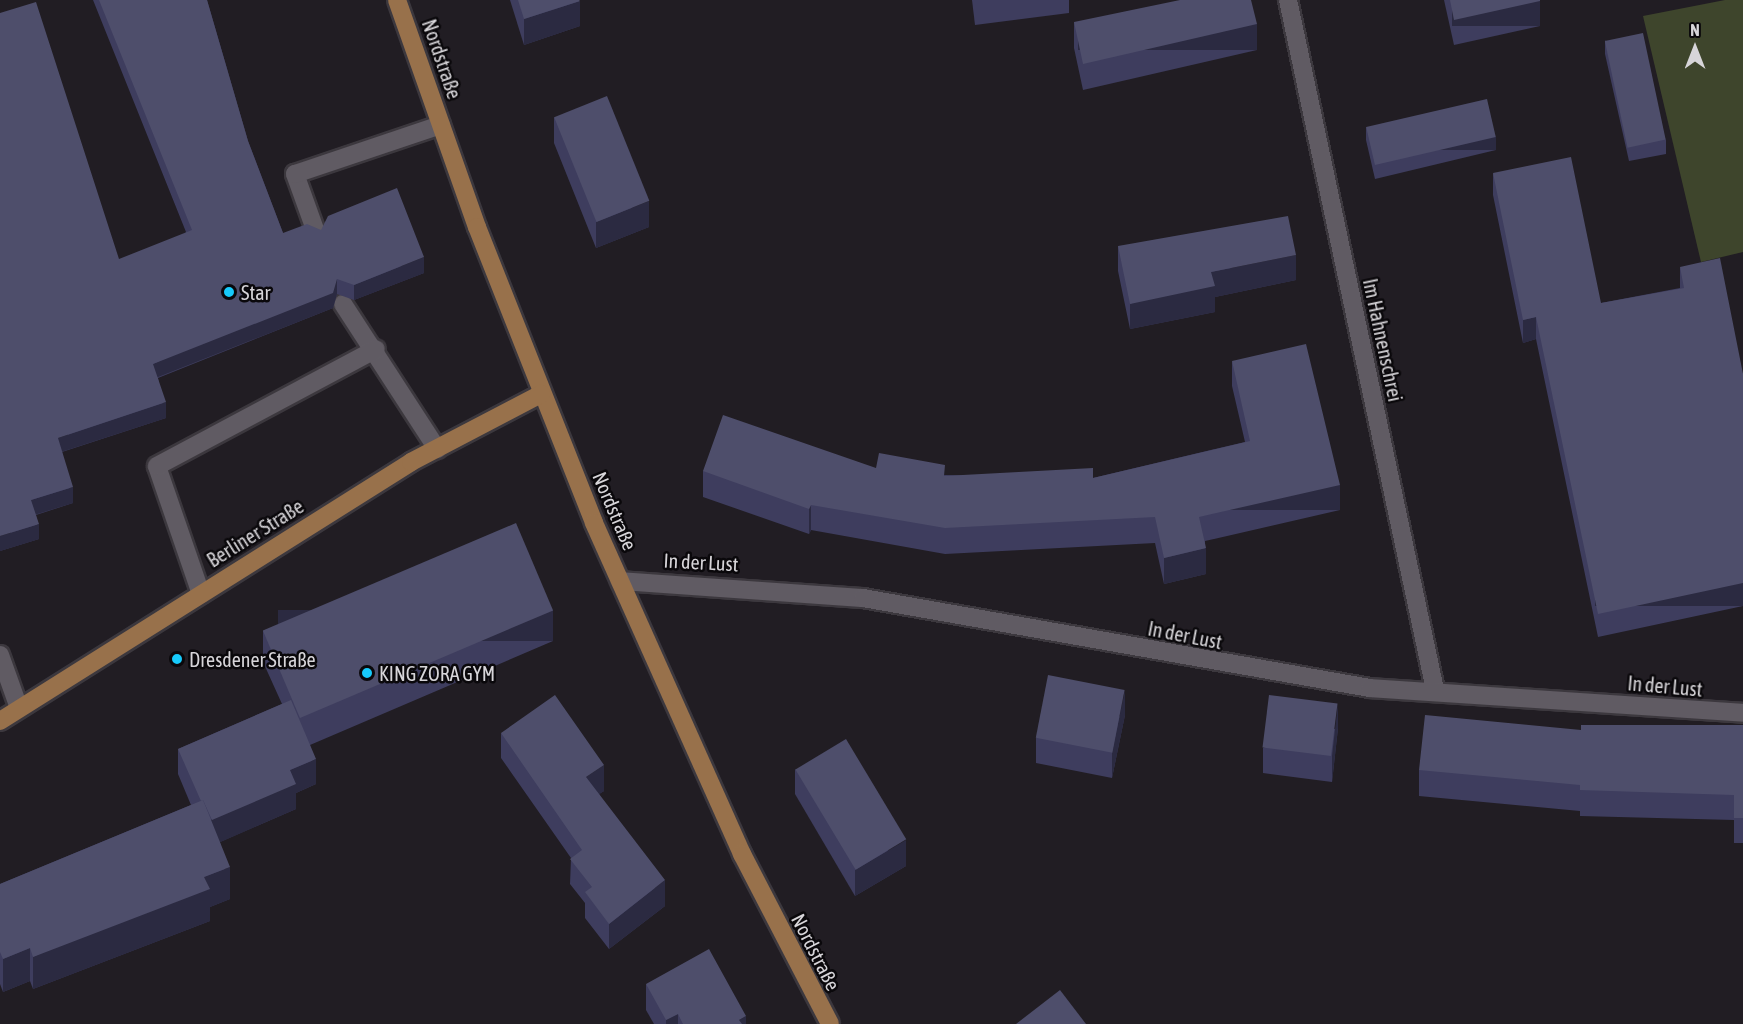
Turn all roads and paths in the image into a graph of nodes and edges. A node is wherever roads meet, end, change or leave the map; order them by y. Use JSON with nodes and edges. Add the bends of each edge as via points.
{"nodes":[{"id":1,"x":397,"y":0,"type":"edge"},
{"id":2,"x":1288,"y":0,"type":"edge"},
{"id":3,"x":441,"y":125,"type":"junction"},
{"id":4,"x":317,"y":235,"type":"edge"},
{"id":5,"x":343,"y":304,"type":"dead end"},
{"id":6,"x":376,"y":349,"type":"junction"},
{"id":7,"x":541,"y":394,"type":"junction"},
{"id":8,"x":437,"y":449,"type":"junction"},
{"id":9,"x":620,"y":581,"type":"junction"},
{"id":10,"x":201,"y":594,"type":"junction"},
{"id":11,"x":0,"y":655,"type":"edge"},
{"id":12,"x":1435,"y":690,"type":"junction"},
{"id":13,"x":19,"y":708,"type":"junction"},
{"id":14,"x":1743,"y":713,"type":"edge"},
{"id":15,"x":0,"y":721,"type":"edge"},
{"id":16,"x":830,"y":1024,"type":"edge"}],
"edges":[{"from":1,"to":3,"type":"main road","name":"Nordstraße"},
{"from":2,"to":12,"type":"street","name":"Im Hahnenschrei"},
{"from":3,"to":4,"type":"street","via":[[295,174]]},
{"from":3,"to":7,"type":"main road","name":"Nordstraße"},
{"from":5,"to":6,"type":"street"},
{"from":6,"to":8,"type":"street"},
{"from":6,"to":10,"type":"street","via":[[157,466]]},
{"from":7,"to":8,"type":"main road","name":"Berliner Straße"},
{"from":7,"to":9,"type":"main road","name":"Nordstraße"},
{"from":8,"to":10,"type":"main road","name":"Berliner Straße"},
{"from":9,"to":12,"type":"street","name":"In der Lust","via":[[863,598],[1297,678]]},
{"from":9,"to":16,"type":"main road","name":"Nordstraße","via":[[742,854]]},
{"from":10,"to":13,"type":"main road","name":"Berliner Straße"},
{"from":11,"to":13,"type":"street"},
{"from":12,"to":14,"type":"street","name":"In der Lust"},
{"from":13,"to":15,"type":"main road","name":"Berliner Straße"}]}
